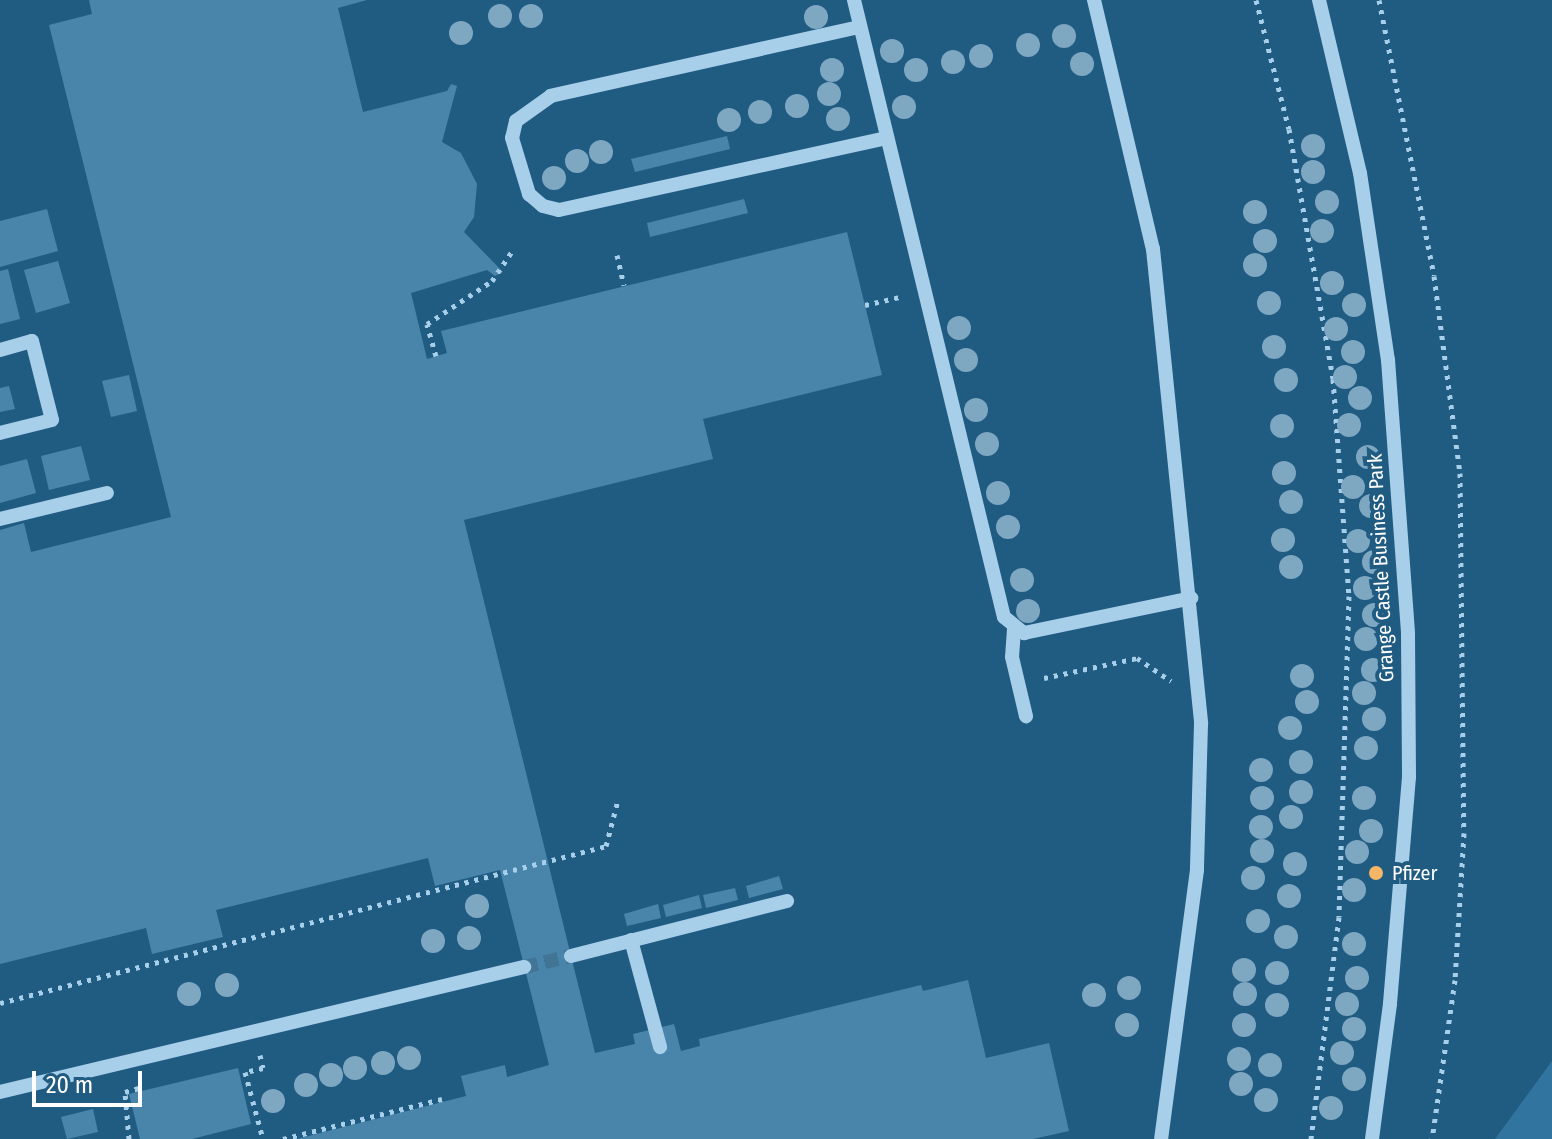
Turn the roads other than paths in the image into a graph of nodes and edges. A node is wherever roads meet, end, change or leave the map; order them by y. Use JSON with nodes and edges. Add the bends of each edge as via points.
{"nodes":[{"id":1,"x":854,"y":0,"type":"edge"},
{"id":2,"x":1094,"y":0,"type":"edge"},
{"id":3,"x":1319,"y":0,"type":"edge"},
{"id":4,"x":859,"y":27,"type":"junction"},
{"id":5,"x":887,"y":138,"type":"junction"},
{"id":6,"x":0,"y":350,"type":"edge"},
{"id":7,"x":0,"y":433,"type":"edge"},
{"id":8,"x":107,"y":493,"type":"dead end"},
{"id":9,"x":0,"y":519,"type":"edge"},
{"id":10,"x":1191,"y":598,"type":"junction"},
{"id":11,"x":1014,"y":629,"type":"junction"},
{"id":12,"x":1026,"y":716,"type":"dead end"},
{"id":13,"x":787,"y":901,"type":"dead end"},
{"id":14,"x":631,"y":940,"type":"junction"},
{"id":15,"x":571,"y":956,"type":"tunnel mouth"},
{"id":16,"x":524,"y":967,"type":"tunnel mouth"},
{"id":17,"x":660,"y":1047,"type":"dead end"},
{"id":18,"x":0,"y":1092,"type":"edge"},
{"id":19,"x":1161,"y":1139,"type":"edge"},
{"id":20,"x":1372,"y":1139,"type":"edge"}],
"edges":[{"from":1,"to":4,"type":"street"},
{"from":2,"to":10,"type":"street","via":[[1153,249]]},
{"from":3,"to":20,"type":"street","name":"Grange Castle Business Park","via":[[1360,173],[1388,360],[1408,633],[1409,777],[1390,1004]]},
{"from":4,"to":5,"type":"street"},
{"from":4,"to":5,"type":"street","via":[[551,96],[516,121],[512,138],[529,194],[559,210]]},
{"from":5,"to":11,"type":"street","via":[[1004,617]]},
{"from":6,"to":7,"type":"street","via":[[32,341],[52,420]]},
{"from":8,"to":9,"type":"street"},
{"from":10,"to":11,"type":"street","via":[[1024,633]]},
{"from":10,"to":19,"type":"street","via":[[1200,811]]},
{"from":11,"to":12,"type":"street","via":[[1012,657]]},
{"from":13,"to":14,"type":"street"},
{"from":14,"to":15,"type":"street"},
{"from":14,"to":17,"type":"street"},
{"from":16,"to":18,"type":"street"}]}
